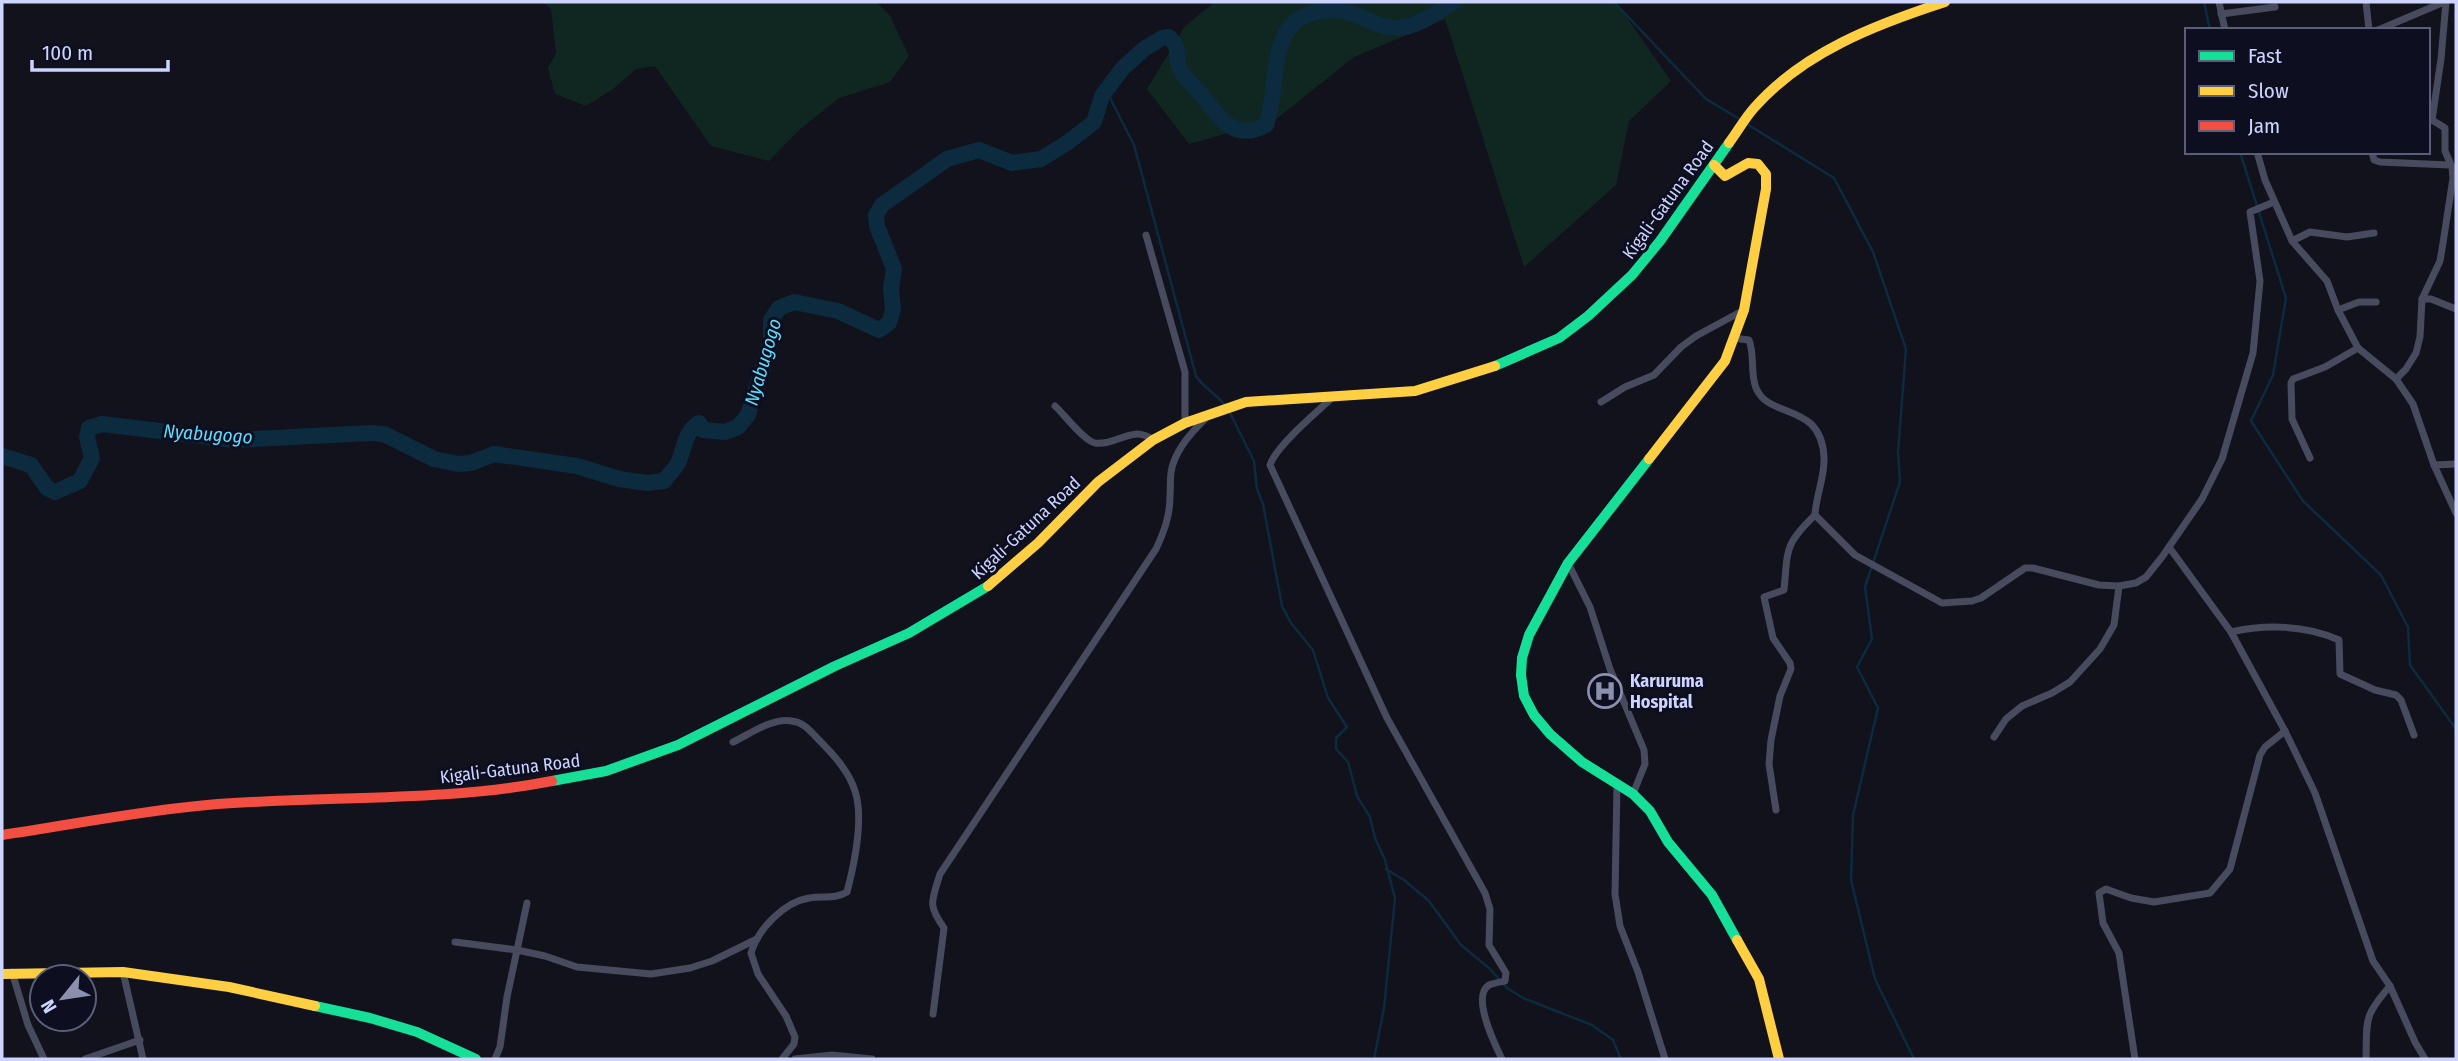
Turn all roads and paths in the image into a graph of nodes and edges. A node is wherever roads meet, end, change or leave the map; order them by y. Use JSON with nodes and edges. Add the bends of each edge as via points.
{"nodes":[{"id":1,"x":1945,"y":2,"type":"edge"},
{"id":2,"x":2219,"y":2,"type":"edge"},
{"id":3,"x":2366,"y":2,"type":"edge"},
{"id":4,"x":2445,"y":2,"type":"edge"},
{"id":5,"x":2275,"y":7,"type":"dead end"},
{"id":6,"x":2221,"y":14,"type":"junction"},
{"id":7,"x":2224,"y":28,"type":"edge"},
{"id":8,"x":2369,"y":28,"type":"edge"},
{"id":9,"x":2383,"y":28,"type":"edge"},
{"id":10,"x":2258,"y":154,"type":"edge"},
{"id":11,"x":2372,"y":154,"type":"edge"},
{"id":12,"x":1714,"y":165,"type":"junction"},
{"id":13,"x":2450,"y":165,"type":"junction"},
{"id":14,"x":2274,"y":202,"type":"junction"},
{"id":15,"x":2374,"y":233,"type":"dead end"},
{"id":16,"x":1146,"y":235,"type":"dead end"},
{"id":17,"x":2292,"y":241,"type":"junction"},
{"id":18,"x":2422,"y":299,"type":"junction"},
{"id":19,"x":2376,"y":302,"type":"dead end"},
{"id":20,"x":2456,"y":309,"type":"edge"},
{"id":21,"x":1744,"y":310,"type":"junction"},
{"id":22,"x":2339,"y":310,"type":"junction"},
{"id":23,"x":1733,"y":338,"type":"junction"},
{"id":24,"x":2358,"y":348,"type":"junction"},
{"id":25,"x":2396,"y":379,"type":"junction"},
{"id":26,"x":1333,"y":397,"type":"junction"},
{"id":27,"x":1601,"y":402,"type":"dead end"},
{"id":28,"x":1055,"y":405,"type":"dead end"},
{"id":29,"x":1210,"y":413,"type":"junction"},
{"id":30,"x":1185,"y":423,"type":"junction"},
{"id":31,"x":1153,"y":440,"type":"junction"},
{"id":32,"x":2310,"y":458,"type":"dead end"},
{"id":33,"x":2456,"y":464,"type":"edge"},
{"id":34,"x":2434,"y":465,"type":"junction"},
{"id":35,"x":2456,"y":513,"type":"edge"},
{"id":36,"x":1815,"y":515,"type":"junction"},
{"id":37,"x":2169,"y":548,"type":"junction"},
{"id":38,"x":1568,"y":563,"type":"junction"},
{"id":39,"x":2119,"y":586,"type":"junction"},
{"id":40,"x":2231,"y":632,"type":"junction"},
{"id":41,"x":2285,"y":731,"type":"junction"},
{"id":42,"x":2414,"y":735,"type":"dead end"},
{"id":43,"x":1994,"y":737,"type":"dead end"},
{"id":44,"x":733,"y":742,"type":"dead end"},
{"id":45,"x":1617,"y":785,"type":"junction"},
{"id":46,"x":1633,"y":794,"type":"junction"},
{"id":47,"x":1776,"y":810,"type":"dead end"},
{"id":48,"x":2,"y":835,"type":"edge"},
{"id":49,"x":527,"y":904,"type":"dead end"},
{"id":50,"x":757,"y":939,"type":"junction"},
{"id":51,"x":455,"y":942,"type":"dead end"},
{"id":52,"x":517,"y":950,"type":"junction"},
{"id":53,"x":123,"y":972,"type":"junction"},
{"id":54,"x":7,"y":973,"type":"edge"},
{"id":55,"x":2390,"y":986,"type":"junction"},
{"id":56,"x":933,"y":1014,"type":"dead end"},
{"id":57,"x":140,"y":1040,"type":"junction"},
{"id":58,"x":44,"y":1059,"type":"edge"},
{"id":59,"x":85,"y":1059,"type":"edge"},
{"id":60,"x":144,"y":1059,"type":"edge"},
{"id":61,"x":476,"y":1059,"type":"edge"},
{"id":62,"x":495,"y":1059,"type":"edge"},
{"id":63,"x":782,"y":1059,"type":"edge"},
{"id":64,"x":795,"y":1059,"type":"edge"},
{"id":65,"x":872,"y":1059,"type":"edge"},
{"id":66,"x":1502,"y":1059,"type":"edge"},
{"id":67,"x":1665,"y":1059,"type":"edge"},
{"id":68,"x":1779,"y":1059,"type":"edge"},
{"id":69,"x":2135,"y":1059,"type":"edge"},
{"id":70,"x":2367,"y":1059,"type":"edge"},
{"id":71,"x":2425,"y":1059,"type":"edge"}],
"edges":[{"from":1,"to":12,"type":"main road","name":"Kigali-Gatuna Road","via":[[1896,18],[1816,57],[1754,108]]},
{"from":2,"to":6,"type":"street"},
{"from":3,"to":8,"type":"street"},
{"from":4,"to":9,"type":"street"},
{"from":4,"to":13,"type":"street","via":[[2432,120],[2445,128]]},
{"from":5,"to":6,"type":"street"},
{"from":6,"to":7,"type":"street"},
{"from":10,"to":14,"type":"street"},
{"from":11,"to":13,"type":"street","via":[[2380,162]]},
{"from":12,"to":21,"type":"main road","via":[[1725,176],[1748,163],[1758,164],[1766,174]]},
{"from":12,"to":26,"type":"main road","name":"Kigali-Gatuna Road","via":[[1632,275],[1559,338],[1475,374],[1415,391]]},
{"from":13,"to":18,"type":"street","via":[[2451,196],[2441,252]]},
{"from":14,"to":17,"type":"street"},
{"from":14,"to":37,"type":"street","via":[[2250,212],[2260,281],[2257,321],[2253,353],[2225,446],[2202,499]]},
{"from":15,"to":17,"type":"street","via":[[2347,237],[2310,232]]},
{"from":16,"to":30,"type":"street","via":[[1185,372]]},
{"from":17,"to":22,"type":"street","via":[[2323,275]]},
{"from":18,"to":20,"type":"street"},
{"from":18,"to":25,"type":"street","via":[[2416,353]]},
{"from":19,"to":22,"type":"street","via":[[2359,302]]},
{"from":21,"to":23,"type":"main road"},
{"from":21,"to":27,"type":"street","via":[[1696,336],[1654,375]]},
{"from":22,"to":24,"type":"street"},
{"from":23,"to":36,"type":"street","via":[[1749,340],[1761,396],[1813,424],[1821,440],[1824,478]]},
{"from":23,"to":38,"type":"main road","via":[[1725,361]]},
{"from":24,"to":25,"type":"street"},
{"from":24,"to":32,"type":"street","via":[[2291,383],[2292,419]]},
{"from":25,"to":34,"type":"street","via":[[2413,404]]},
{"from":26,"to":29,"type":"main road","name":"Kigali-Gatuna Road","via":[[1246,402]]},
{"from":26,"to":66,"type":"street","via":[[1283,445],[1270,465],[1387,718],[1489,901],[1489,945],[1506,978],[1483,992],[1482,1009]]},
{"from":28,"to":31,"type":"street","via":[[1087,440],[1096,443],[1136,433]]},
{"from":29,"to":30,"type":"main road","name":"Kigali-Gatuna Road"},
{"from":29,"to":56,"type":"street","via":[[1173,464],[1167,524],[1156,549],[940,874],[932,904],[944,928]]},
{"from":30,"to":31,"type":"main road","name":"Kigali-Gatuna Road"},
{"from":31,"to":48,"type":"main road","name":"Kigali-Gatuna Road","via":[[1098,482],[985,589],[952,610],[650,756],[581,777],[517,788],[207,805]]},
{"from":33,"to":34,"type":"street"},
{"from":34,"to":35,"type":"street"},
{"from":36,"to":39,"type":"street","via":[[1855,555],[1942,603],[1982,598],[2025,568]]},
{"from":36,"to":47,"type":"street","via":[[1788,550],[1784,590],[1764,597],[1773,638],[1791,669],[1771,740],[1769,764]]},
{"from":37,"to":39,"type":"street","via":[[2146,577]]},
{"from":37,"to":40,"type":"street"},
{"from":38,"to":45,"type":"main road","via":[[1522,658],[1524,696],[1550,734]]},
{"from":38,"to":46,"type":"street","via":[[1590,607],[1644,750],[1645,764]]},
{"from":39,"to":43,"type":"street","via":[[2114,625],[2100,649],[2070,682],[2022,706]]},
{"from":40,"to":41,"type":"street"},
{"from":40,"to":42,"type":"street","via":[[2270,626],[2339,640],[2340,674],[2396,695]]},
{"from":41,"to":55,"type":"street","via":[[2315,793],[2373,961]]},
{"from":41,"to":69,"type":"street","via":[[2260,755],[2230,869],[2210,893],[2154,902],[2106,889],[2099,894],[2103,923],[2119,953]]},
{"from":44,"to":50,"type":"street","via":[[777,721],[793,721],[808,727],[826,747],[856,791],[858,830],[847,892],[839,897],[808,898],[783,910]]},
{"from":45,"to":46,"type":"main road"},
{"from":45,"to":67,"type":"street","via":[[1615,894],[1620,926]]},
{"from":46,"to":68,"type":"main road","via":[[1712,895],[1751,964]]},
{"from":49,"to":52,"type":"street"},
{"from":50,"to":52,"type":"street","via":[[701,964],[651,974],[577,967]]},
{"from":50,"to":63,"type":"street","via":[[751,953],[755,967],[795,1037]]},
{"from":51,"to":52,"type":"street"},
{"from":52,"to":62,"type":"street"},
{"from":53,"to":54,"type":"main road"},
{"from":53,"to":57,"type":"street"},
{"from":53,"to":61,"type":"main road","via":[[229,988],[370,1018],[417,1032]]},
{"from":54,"to":58,"type":"street"},
{"from":55,"to":70,"type":"street","via":[[2369,1012]]},
{"from":55,"to":71,"type":"street"},
{"from":57,"to":59,"type":"street"},
{"from":57,"to":60,"type":"street"},
{"from":64,"to":65,"type":"street","via":[[832,1055]]}]}
